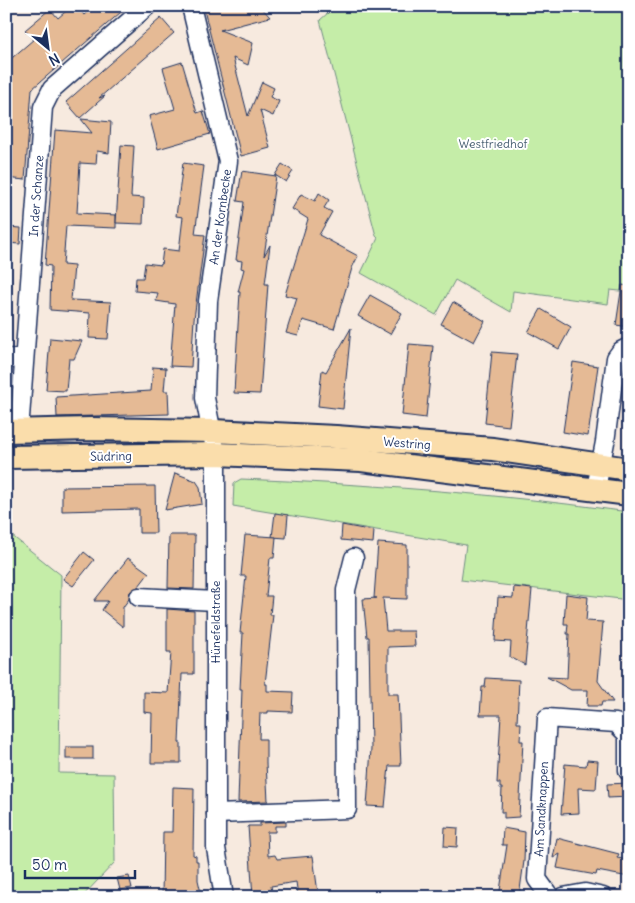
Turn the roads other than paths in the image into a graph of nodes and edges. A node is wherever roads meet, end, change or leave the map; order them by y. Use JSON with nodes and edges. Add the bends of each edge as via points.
{"nodes":[{"id":1,"x":147,"y":6,"type":"edge"},
{"id":2,"x":191,"y":6,"type":"edge"},
{"id":3,"x":629,"y":347,"type":"edge"},
{"id":4,"x":15,"y":358,"type":"edge"},
{"id":5,"x":13,"y":431,"type":"edge"},
{"id":6,"x":213,"y":431,"type":"junction"},
{"id":7,"x":216,"y":454,"type":"junction"},
{"id":8,"x":6,"y":457,"type":"edge"},
{"id":9,"x":601,"y":465,"type":"junction"},
{"id":10,"x":629,"y":469,"type":"edge"},
{"id":11,"x":596,"y":489,"type":"junction"},
{"id":12,"x":629,"y":494,"type":"edge"},
{"id":13,"x":354,"y":558,"type":"dead end"},
{"id":14,"x":139,"y":597,"type":"dead end"},
{"id":15,"x":215,"y":601,"type":"junction"},
{"id":16,"x":628,"y":771,"type":"edge"},
{"id":17,"x":216,"y":814,"type":"junction"},
{"id":18,"x":224,"y":897,"type":"edge"},
{"id":19,"x":550,"y":897,"type":"edge"},
{"id":20,"x":563,"y":897,"type":"edge"},
{"id":21,"x":603,"y":897,"type":"edge"}],
"edges":[{"from":1,"to":4,"type":"street","name":"In der Schanze","via":[[52,89],[43,107]]},
{"from":2,"to":6,"type":"street","name":"An der Kornbecke","via":[[228,162],[208,301],[205,398]]},
{"from":3,"to":9,"type":"street","via":[[616,358]]},
{"from":4,"to":5,"type":"street","name":"In der Schanze"},
{"from":5,"to":6,"type":"main road","name":"Südring"},
{"from":6,"to":7,"type":"street","name":"Hünefeldstraße"},
{"from":6,"to":9,"type":"main road","name":"Westring","via":[[493,449]]},
{"from":7,"to":8,"type":"main road","name":"Südring"},
{"from":7,"to":11,"type":"main road","name":"Westring","via":[[361,460]]},
{"from":7,"to":15,"type":"street","name":"Hünefeldstraße"},
{"from":9,"to":10,"type":"main road","name":"Westring"},
{"from":9,"to":11,"type":"street"},
{"from":11,"to":12,"type":"main road","name":"Westring"},
{"from":13,"to":17,"type":"street","via":[[346,590],[346,810]]},
{"from":14,"to":15,"type":"street"},
{"from":15,"to":17,"type":"street","name":"Hünefeldstraße"},
{"from":16,"to":19,"type":"street","name":"Am Sandknappen","via":[[628,735],[616,723],[547,718],[537,879]]},
{"from":17,"to":18,"type":"street","name":"Hünefeldstraße","via":[[216,848]]},
{"from":20,"to":21,"type":"street","via":[[585,893]]}]}
